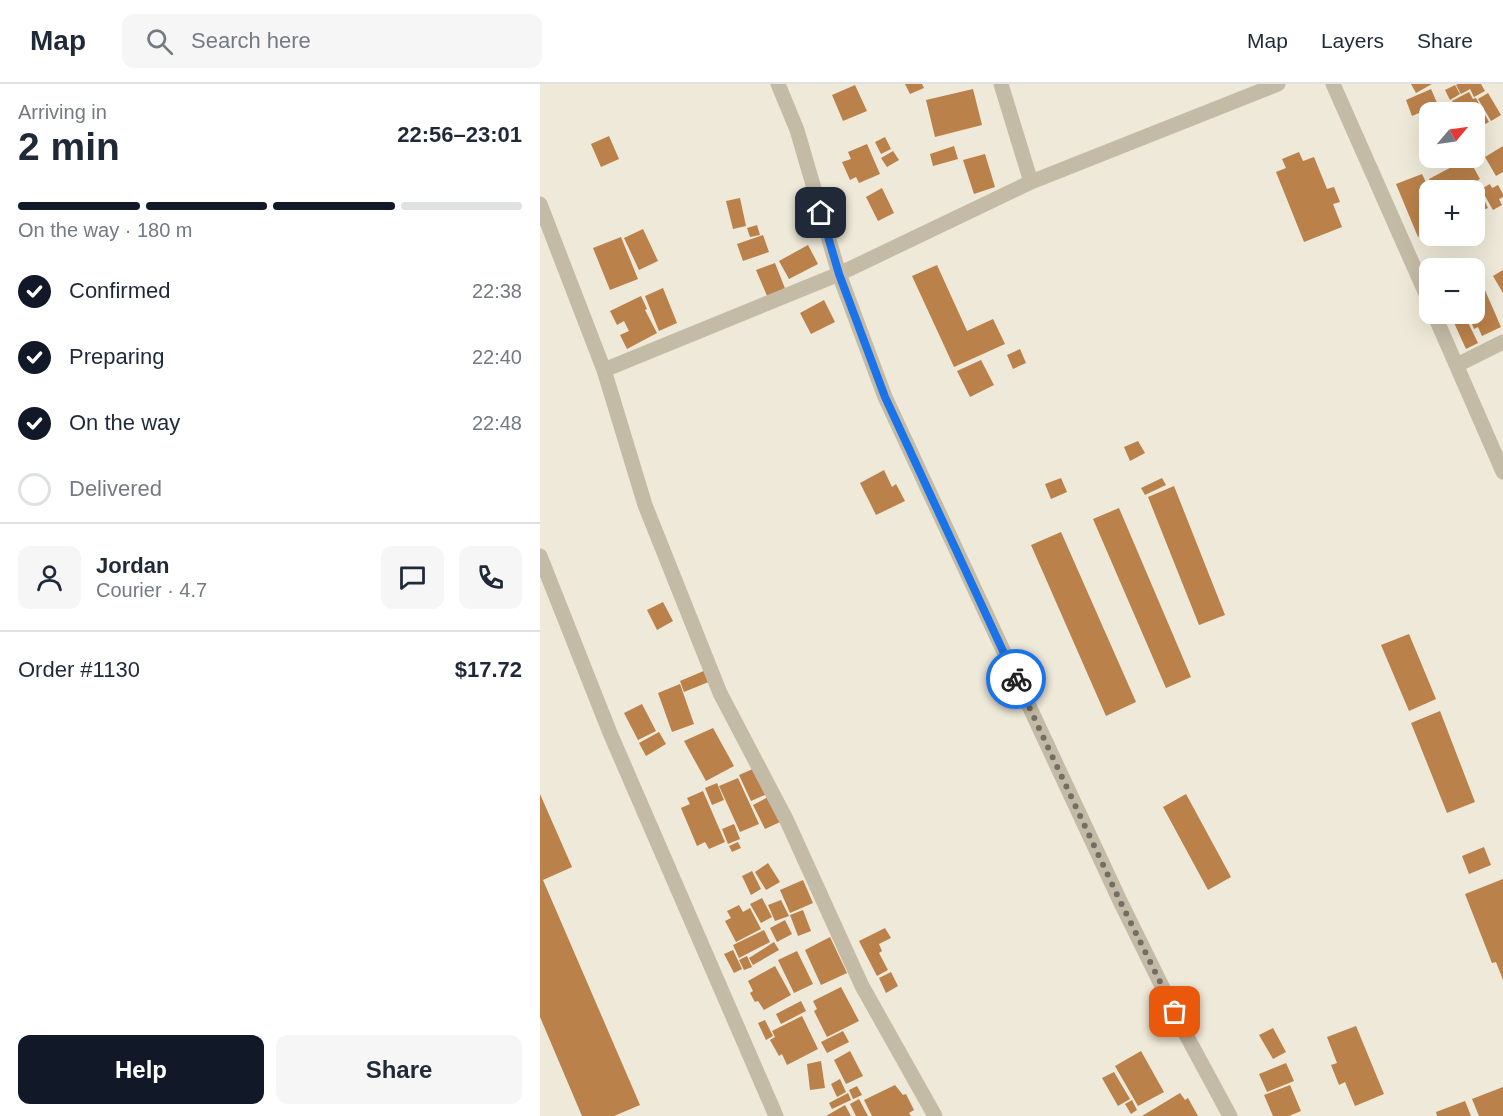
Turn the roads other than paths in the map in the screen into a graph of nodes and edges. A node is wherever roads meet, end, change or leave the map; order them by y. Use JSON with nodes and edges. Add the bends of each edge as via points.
{"nodes":[{"id":1,"x":778,"y":84,"type":"edge"},
{"id":2,"x":1001,"y":84,"type":"edge"},
{"id":3,"x":1278,"y":84,"type":"edge"},
{"id":4,"x":1333,"y":84,"type":"edge"},
{"id":5,"x":1031,"y":182,"type":"junction"},
{"id":6,"x":540,"y":204,"type":"edge"},
{"id":7,"x":839,"y":274,"type":"junction"},
{"id":8,"x":1419,"y":278,"type":"edge"},
{"id":9,"x":1439,"y":324,"type":"edge"},
{"id":10,"x":1503,"y":342,"type":"edge"},
{"id":11,"x":1457,"y":365,"type":"junction"},
{"id":12,"x":604,"y":370,"type":"junction"},
{"id":13,"x":1503,"y":472,"type":"edge"},
{"id":14,"x":540,"y":556,"type":"edge"},
{"id":15,"x":776,"y":1116,"type":"edge"},
{"id":16,"x":935,"y":1116,"type":"edge"},
{"id":17,"x":1230,"y":1116,"type":"edge"}],
"edges":[{"from":1,"to":7,"type":"street","via":[[796,130]]},
{"from":2,"to":5,"type":"street"},
{"from":3,"to":5,"type":"street"},
{"from":4,"to":8,"type":"street"},
{"from":5,"to":7,"type":"street"},
{"from":6,"to":12,"type":"street"},
{"from":7,"to":12,"type":"street"},
{"from":7,"to":17,"type":"street","via":[[910,452],[1120,901]]},
{"from":9,"to":11,"type":"street"},
{"from":10,"to":11,"type":"street"},
{"from":11,"to":13,"type":"street"},
{"from":12,"to":16,"type":"street","via":[[645,505],[720,693],[787,821],[862,986]]},
{"from":14,"to":15,"type":"street","via":[[610,733]]}]}
